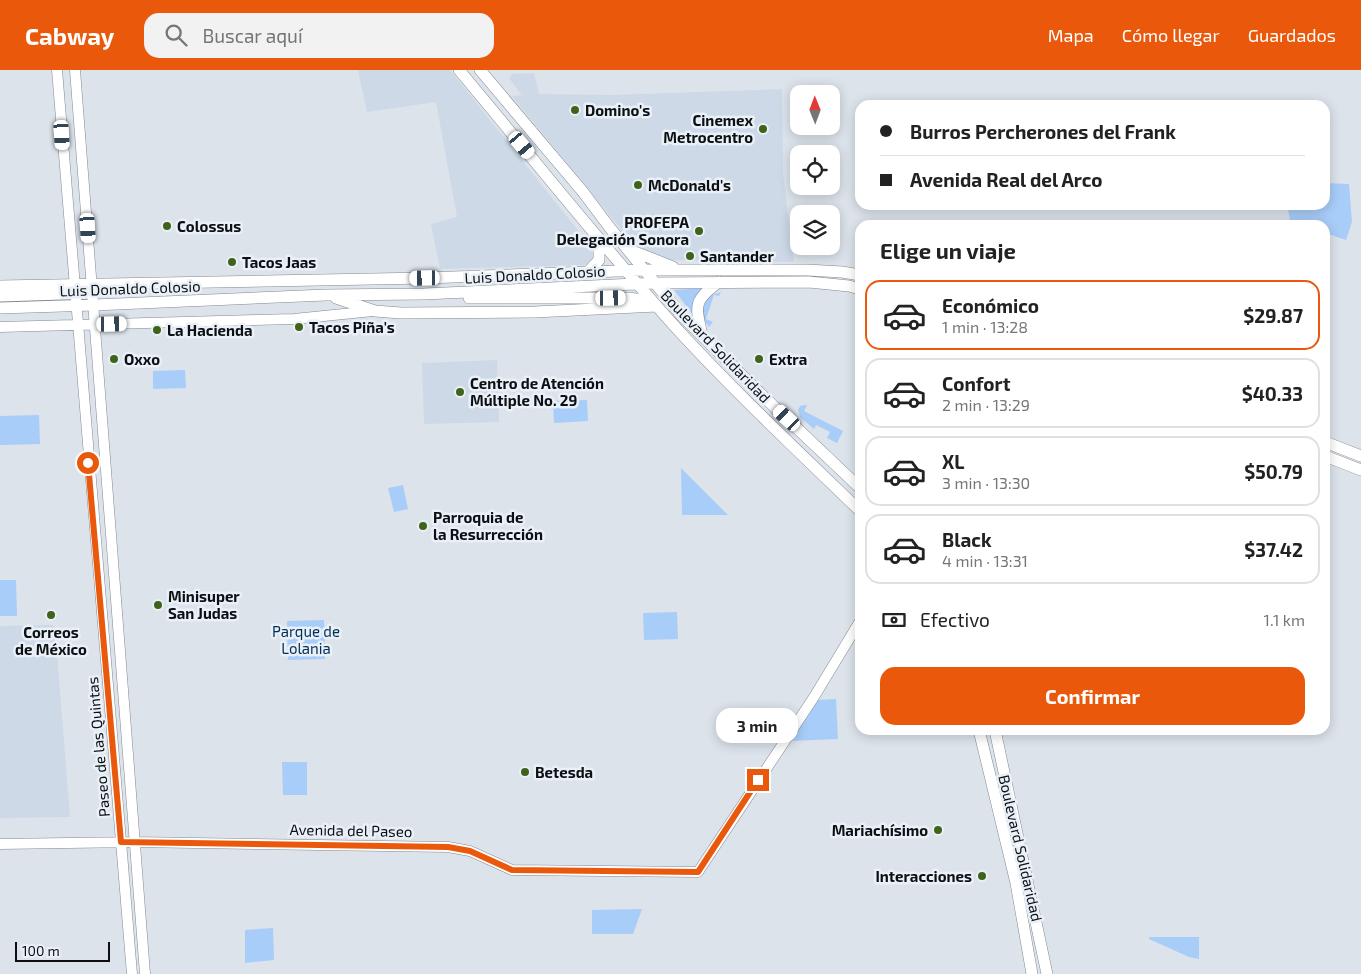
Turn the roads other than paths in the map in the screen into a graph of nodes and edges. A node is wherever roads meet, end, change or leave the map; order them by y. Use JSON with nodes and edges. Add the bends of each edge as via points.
{"nodes":[{"id":1,"x":57,"y":70,"type":"edge"},
{"id":2,"x":75,"y":70,"type":"edge"},
{"id":3,"x":459,"y":70,"type":"edge"},
{"id":4,"x":480,"y":70,"type":"edge"},
{"id":5,"x":599,"y":238,"type":"junction"},
{"id":6,"x":627,"y":249,"type":"junction"},
{"id":7,"x":645,"y":270,"type":"junction"},
{"id":8,"x":627,"y":271,"type":"junction"},
{"id":9,"x":685,"y":271,"type":"junction"},
{"id":10,"x":588,"y":272,"type":"junction"},
{"id":11,"x":855,"y":275,"type":"edge"},
{"id":12,"x":719,"y":282,"type":"junction"},
{"id":13,"x":656,"y":283,"type":"junction"},
{"id":14,"x":638,"y":284,"type":"junction"},
{"id":15,"x":0,"y":286,"type":"edge"},
{"id":16,"x":855,"y":288,"type":"edge"},
{"id":17,"x":74,"y":289,"type":"junction"},
{"id":18,"x":92,"y":289,"type":"junction"},
{"id":19,"x":438,"y":293,"type":"junction"},
{"id":20,"x":326,"y":295,"type":"junction"},
{"id":21,"x":0,"y":296,"type":"edge"},
{"id":22,"x":94,"y":305,"type":"junction"},
{"id":23,"x":75,"y":306,"type":"junction"},
{"id":24,"x":657,"y":306,"type":"junction"},
{"id":25,"x":0,"y":308,"type":"edge"},
{"id":26,"x":375,"y":311,"type":"junction"},
{"id":27,"x":77,"y":325,"type":"junction"},
{"id":28,"x":95,"y":325,"type":"junction"},
{"id":29,"x":0,"y":326,"type":"edge"},
{"id":30,"x":702,"y":336,"type":"junction"},
{"id":31,"x":1330,"y":444,"type":"edge"},
{"id":32,"x":1361,"y":456,"type":"edge"},
{"id":33,"x":1330,"y":458,"type":"edge"},
{"id":34,"x":1361,"y":470,"type":"edge"},
{"id":35,"x":855,"y":483,"type":"edge"},
{"id":36,"x":855,"y":506,"type":"edge"},
{"id":37,"x":855,"y":629,"type":"edge"},
{"id":38,"x":980,"y":735,"type":"edge"},
{"id":39,"x":995,"y":735,"type":"edge"},
{"id":40,"x":121,"y":842,"type":"junction"},
{"id":41,"x":135,"y":842,"type":"junction"},
{"id":42,"x":0,"y":844,"type":"edge"},
{"id":43,"x":132,"y":974,"type":"edge"},
{"id":44,"x":145,"y":974,"type":"edge"},
{"id":45,"x":1032,"y":974,"type":"edge"},
{"id":46,"x":1046,"y":974,"type":"edge"}],
"edges":[{"from":1,"to":17,"type":"main road","name":"Paseo de las Quintas"},
{"from":2,"to":18,"type":"main road","name":"Paseo de las Quintas"},
{"from":3,"to":5,"type":"main road","name":"Boulevard Solidaridad"},
{"from":4,"to":6,"type":"main road","name":"Boulevard Solidaridad"},
{"from":5,"to":8,"type":"main road","name":"Boulevard Solidaridad"},
{"from":5,"to":10,"type":"main road","via":[[599,260]]},
{"from":6,"to":7,"type":"main road","name":"Boulevard Solidaridad"},
{"from":6,"to":9,"type":"main road"},
{"from":7,"to":8,"type":"main road","name":"Luis Donaldo Colosio"},
{"from":7,"to":9,"type":"main road","name":"Luis Donaldo Colosio"},
{"from":7,"to":13,"type":"main road","name":"Boulevard Solidaridad"},
{"from":8,"to":10,"type":"main road","name":"Luis Donaldo Colosio"},
{"from":8,"to":14,"type":"main road","name":"Boulevard Solidaridad"},
{"from":9,"to":11,"type":"main road","name":"Luis Donaldo Colosio","via":[[807,270]]},
{"from":10,"to":18,"type":"main road","name":"Luis Donaldo Colosio"},
{"from":12,"to":13,"type":"main road","name":"Luis Donaldo Colosio"},
{"from":12,"to":16,"type":"main road","name":"Luis Donaldo Colosio","via":[[809,282]]},
{"from":12,"to":30,"type":"main road","via":[[703,294],[698,304]]},
{"from":13,"to":14,"type":"main road","name":"Luis Donaldo Colosio"},
{"from":13,"to":30,"type":"main road","name":"Boulevard Solidaridad"},
{"from":14,"to":19,"type":"main road","name":"Luis Donaldo Colosio"},
{"from":14,"to":24,"type":"main road","name":"Boulevard Solidaridad"},
{"from":15,"to":17,"type":"main road","name":"Luis Donaldo Colosio"},
{"from":17,"to":18,"type":"main road","name":"Luis Donaldo Colosio"},
{"from":17,"to":21,"type":"main road"},
{"from":17,"to":23,"type":"main road","name":"Paseo de las Quintas"},
{"from":18,"to":22,"type":"main road","name":"Paseo de las Quintas"},
{"from":19,"to":20,"type":"main road","name":"Luis Donaldo Colosio"},
{"from":19,"to":24,"type":"main road","via":[[453,298],[481,299],[636,299]]},
{"from":20,"to":22,"type":"main road","name":"Luis Donaldo Colosio"},
{"from":20,"to":26,"type":"main road"},
{"from":22,"to":23,"type":"main road","name":"Luis Donaldo Colosio"},
{"from":22,"to":28,"type":"main road","name":"Paseo de las Quintas"},
{"from":23,"to":25,"type":"main road","name":"Luis Donaldo Colosio"},
{"from":23,"to":27,"type":"main road","name":"Paseo de las Quintas"},
{"from":24,"to":26,"type":"main road","via":[[535,312]]},
{"from":24,"to":36,"type":"main road","name":"Boulevard Solidaridad","via":[[730,385]]},
{"from":26,"to":28,"type":"main road","via":[[294,320]]},
{"from":27,"to":28,"type":"main road"},
{"from":27,"to":29,"type":"main road"},
{"from":27,"to":40,"type":"main road","name":"Paseo de las Quintas"},
{"from":28,"to":41,"type":"main road","name":"Paseo de las Quintas"},
{"from":30,"to":35,"type":"main road","name":"Boulevard Solidaridad"},
{"from":31,"to":32,"type":"main road"},
{"from":33,"to":34,"type":"main road"},
{"from":37,"to":41,"type":"main road","name":"Avenida del Paseo","via":[[698,872],[512,870],[470,851],[448,847]]},
{"from":38,"to":45,"type":"main road","name":"Boulevard Solidaridad","via":[[1016,883]]},
{"from":39,"to":46,"type":"main road","name":"Boulevard Solidaridad"},
{"from":40,"to":41,"type":"main road","name":"Avenida del Paseo"},
{"from":40,"to":42,"type":"main road","name":"Avenida del Paseo"},
{"from":40,"to":43,"type":"main road","name":"Paseo de las Quintas"},
{"from":41,"to":44,"type":"main road","name":"Paseo de las Quintas"}]}
